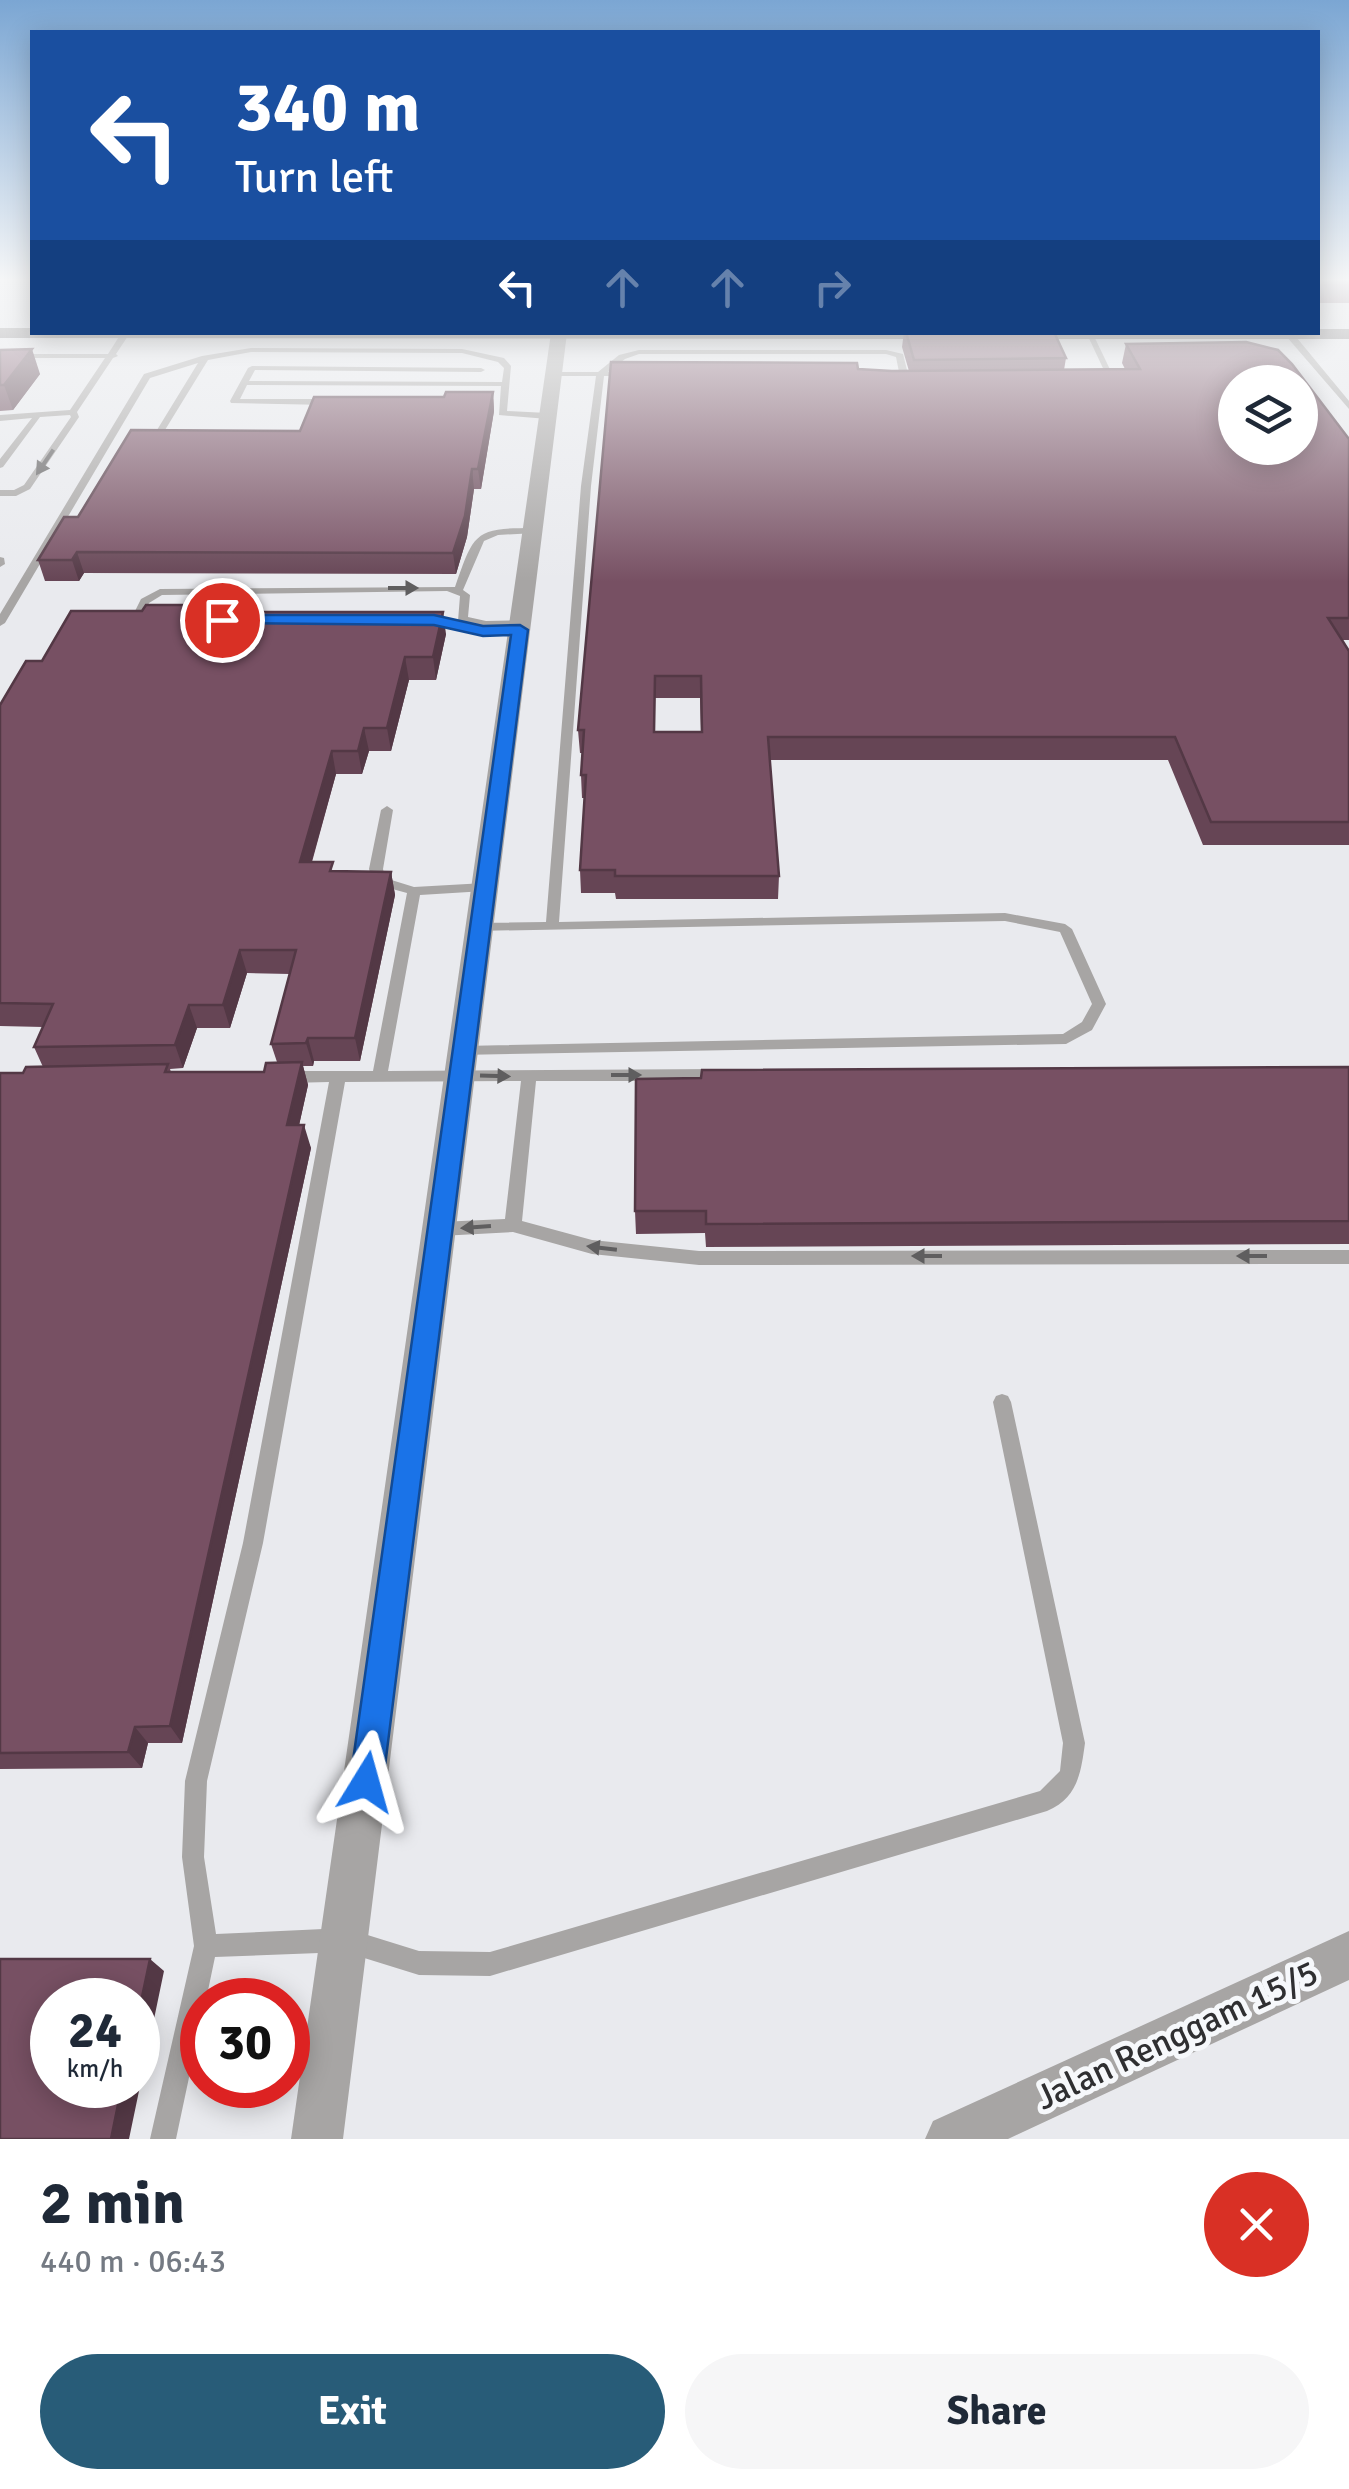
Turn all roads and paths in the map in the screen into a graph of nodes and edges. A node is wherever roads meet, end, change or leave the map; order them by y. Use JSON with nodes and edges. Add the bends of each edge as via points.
{"nodes":[{"id":1,"x":95,"y":382,"type":"edge"},
{"id":2,"x":144,"y":382,"type":"edge"},
{"id":3,"x":190,"y":382,"type":"edge"},
{"id":4,"x":553,"y":382,"type":"edge"},
{"id":5,"x":599,"y":382,"type":"edge"},
{"id":6,"x":896,"y":382,"type":"edge"},
{"id":7,"x":1114,"y":382,"type":"edge"},
{"id":8,"x":1329,"y":382,"type":"edge"},
{"id":9,"x":244,"y":383,"type":"joint"},
{"id":10,"x":373,"y":384,"type":"junction"},
{"id":11,"x":505,"y":384,"type":"joint"},
{"id":12,"x":1089,"y":384,"type":"edge"},
{"id":13,"x":910,"y":385,"type":"edge"},
{"id":14,"x":366,"y":394,"type":"edge"},
{"id":15,"x":342,"y":402,"type":"edge"},
{"id":16,"x":483,"y":404,"type":"edge"},
{"id":17,"x":500,"y":404,"type":"junction"},
{"id":18,"x":1349,"y":406,"type":"edge"},
{"id":19,"x":73,"y":412,"type":"junction"},
{"id":20,"x":548,"y":416,"type":"junction"},
{"id":21,"x":0,"y":418,"type":"edge"},
{"id":22,"x":36,"y":418,"type":"junction"},
{"id":23,"x":153,"y":443,"type":"edge"},
{"id":24,"x":0,"y":465,"type":"edge"},
{"id":25,"x":0,"y":493,"type":"edge"},
{"id":26,"x":534,"y":531,"type":"junction"},
{"id":27,"x":459,"y":590,"type":"junction"},
{"id":28,"x":170,"y":620,"type":"edge"},
{"id":29,"x":415,"y":620,"type":"edge"},
{"id":30,"x":0,"y":623,"type":"edge"},
{"id":31,"x":520,"y":626,"type":"junction"},
{"id":32,"x":386,"y":810,"type":"dead end"},
{"id":33,"x":486,"y":887,"type":"junction"},
{"id":34,"x":414,"y":891,"type":"junction"},
{"id":35,"x":552,"y":927,"type":"junction"},
{"id":36,"x":480,"y":928,"type":"junction"},
{"id":37,"x":462,"y":1063,"type":"junction"},
{"id":38,"x":380,"y":1075,"type":"junction"},
{"id":39,"x":734,"y":1075,"type":"edge"},
{"id":40,"x":338,"y":1076,"type":"junction"},
{"id":41,"x":278,"y":1077,"type":"edge"},
{"id":42,"x":529,"y":1077,"type":"junction"},
{"id":43,"x":513,"y":1225,"type":"junction"},
{"id":44,"x":440,"y":1229,"type":"junction"},
{"id":45,"x":1349,"y":1256,"type":"edge"},
{"id":46,"x":1002,"y":1402,"type":"dead end"},
{"id":47,"x":345,"y":1940,"type":"junction"},
{"id":48,"x":206,"y":1946,"type":"junction"},
{"id":49,"x":1349,"y":1955,"type":"edge"},
{"id":50,"x":163,"y":2139,"type":"edge"},
{"id":51,"x":317,"y":2139,"type":"edge"},
{"id":52,"x":950,"y":2139,"type":"edge"}],
"edges":[{"from":1,"to":19,"type":"lane"},
{"from":2,"to":30,"type":"lane"},
{"from":3,"to":23,"type":"lane"},
{"from":4,"to":20,"type":"street"},
{"from":5,"to":35,"type":"lane"},
{"from":6,"to":13,"type":"lane"},
{"from":7,"to":12,"type":"lane"},
{"from":8,"to":18,"type":"lane"},
{"from":9,"to":10,"type":"lane"},
{"from":9,"to":15,"type":"lane","via":[[234,401]]},
{"from":10,"to":11,"type":"lane"},
{"from":10,"to":14,"type":"lane"},
{"from":11,"to":17,"type":"lane"},
{"from":16,"to":17,"type":"lane"},
{"from":17,"to":20,"type":"lane","via":[[502,413]]},
{"from":19,"to":22,"type":"lane"},
{"from":19,"to":25,"type":"lane","one_way":true,"via":[[28,487]]},
{"from":20,"to":26,"type":"street"},
{"from":21,"to":22,"type":"lane"},
{"from":22,"to":24,"type":"lane"},
{"from":26,"to":27,"type":"lane","via":[[479,537]]},
{"from":26,"to":31,"type":"street"},
{"from":28,"to":27,"type":"lane","one_way":true,"via":[[139,613],[160,592]]},
{"from":27,"to":31,"type":"lane","via":[[465,595],[462,619]]},
{"from":29,"to":31,"type":"lane","via":[[483,631]]},
{"from":31,"to":33,"type":"street"},
{"from":32,"to":34,"type":"lane","via":[[379,881]]},
{"from":33,"to":34,"type":"lane"},
{"from":33,"to":36,"type":"street"},
{"from":34,"to":38,"type":"lane"},
{"from":35,"to":36,"type":"lane"},
{"from":35,"to":37,"type":"lane","via":[[1005,917],[1045,922],[1065,929],[1099,1004],[1087,1026],[1066,1039]]},
{"from":36,"to":37,"type":"street"},
{"from":37,"to":38,"type":"lane"},
{"from":37,"to":42,"type":"lane","one_way":true},
{"from":37,"to":44,"type":"street"},
{"from":38,"to":40,"type":"lane"},
{"from":42,"to":39,"type":"lane","one_way":true},
{"from":40,"to":41,"type":"lane"},
{"from":40,"to":48,"type":"lane","via":[[253,1543],[196,1781],[193,1857]]},
{"from":42,"to":43,"type":"lane"},
{"from":43,"to":44,"type":"lane","one_way":true},
{"from":45,"to":43,"type":"lane","one_way":true,"via":[[699,1258],[592,1247]]},
{"from":44,"to":47,"type":"street"},
{"from":46,"to":47,"type":"lane","via":[[1074,1743],[1070,1776],[1047,1800],[490,1964],[418,1964]]},
{"from":47,"to":48,"type":"lane"},
{"from":47,"to":51,"type":"street"},
{"from":48,"to":50,"type":"lane"},
{"from":49,"to":52,"type":"street","name":"Jalan Renggam 15/5"}]}
